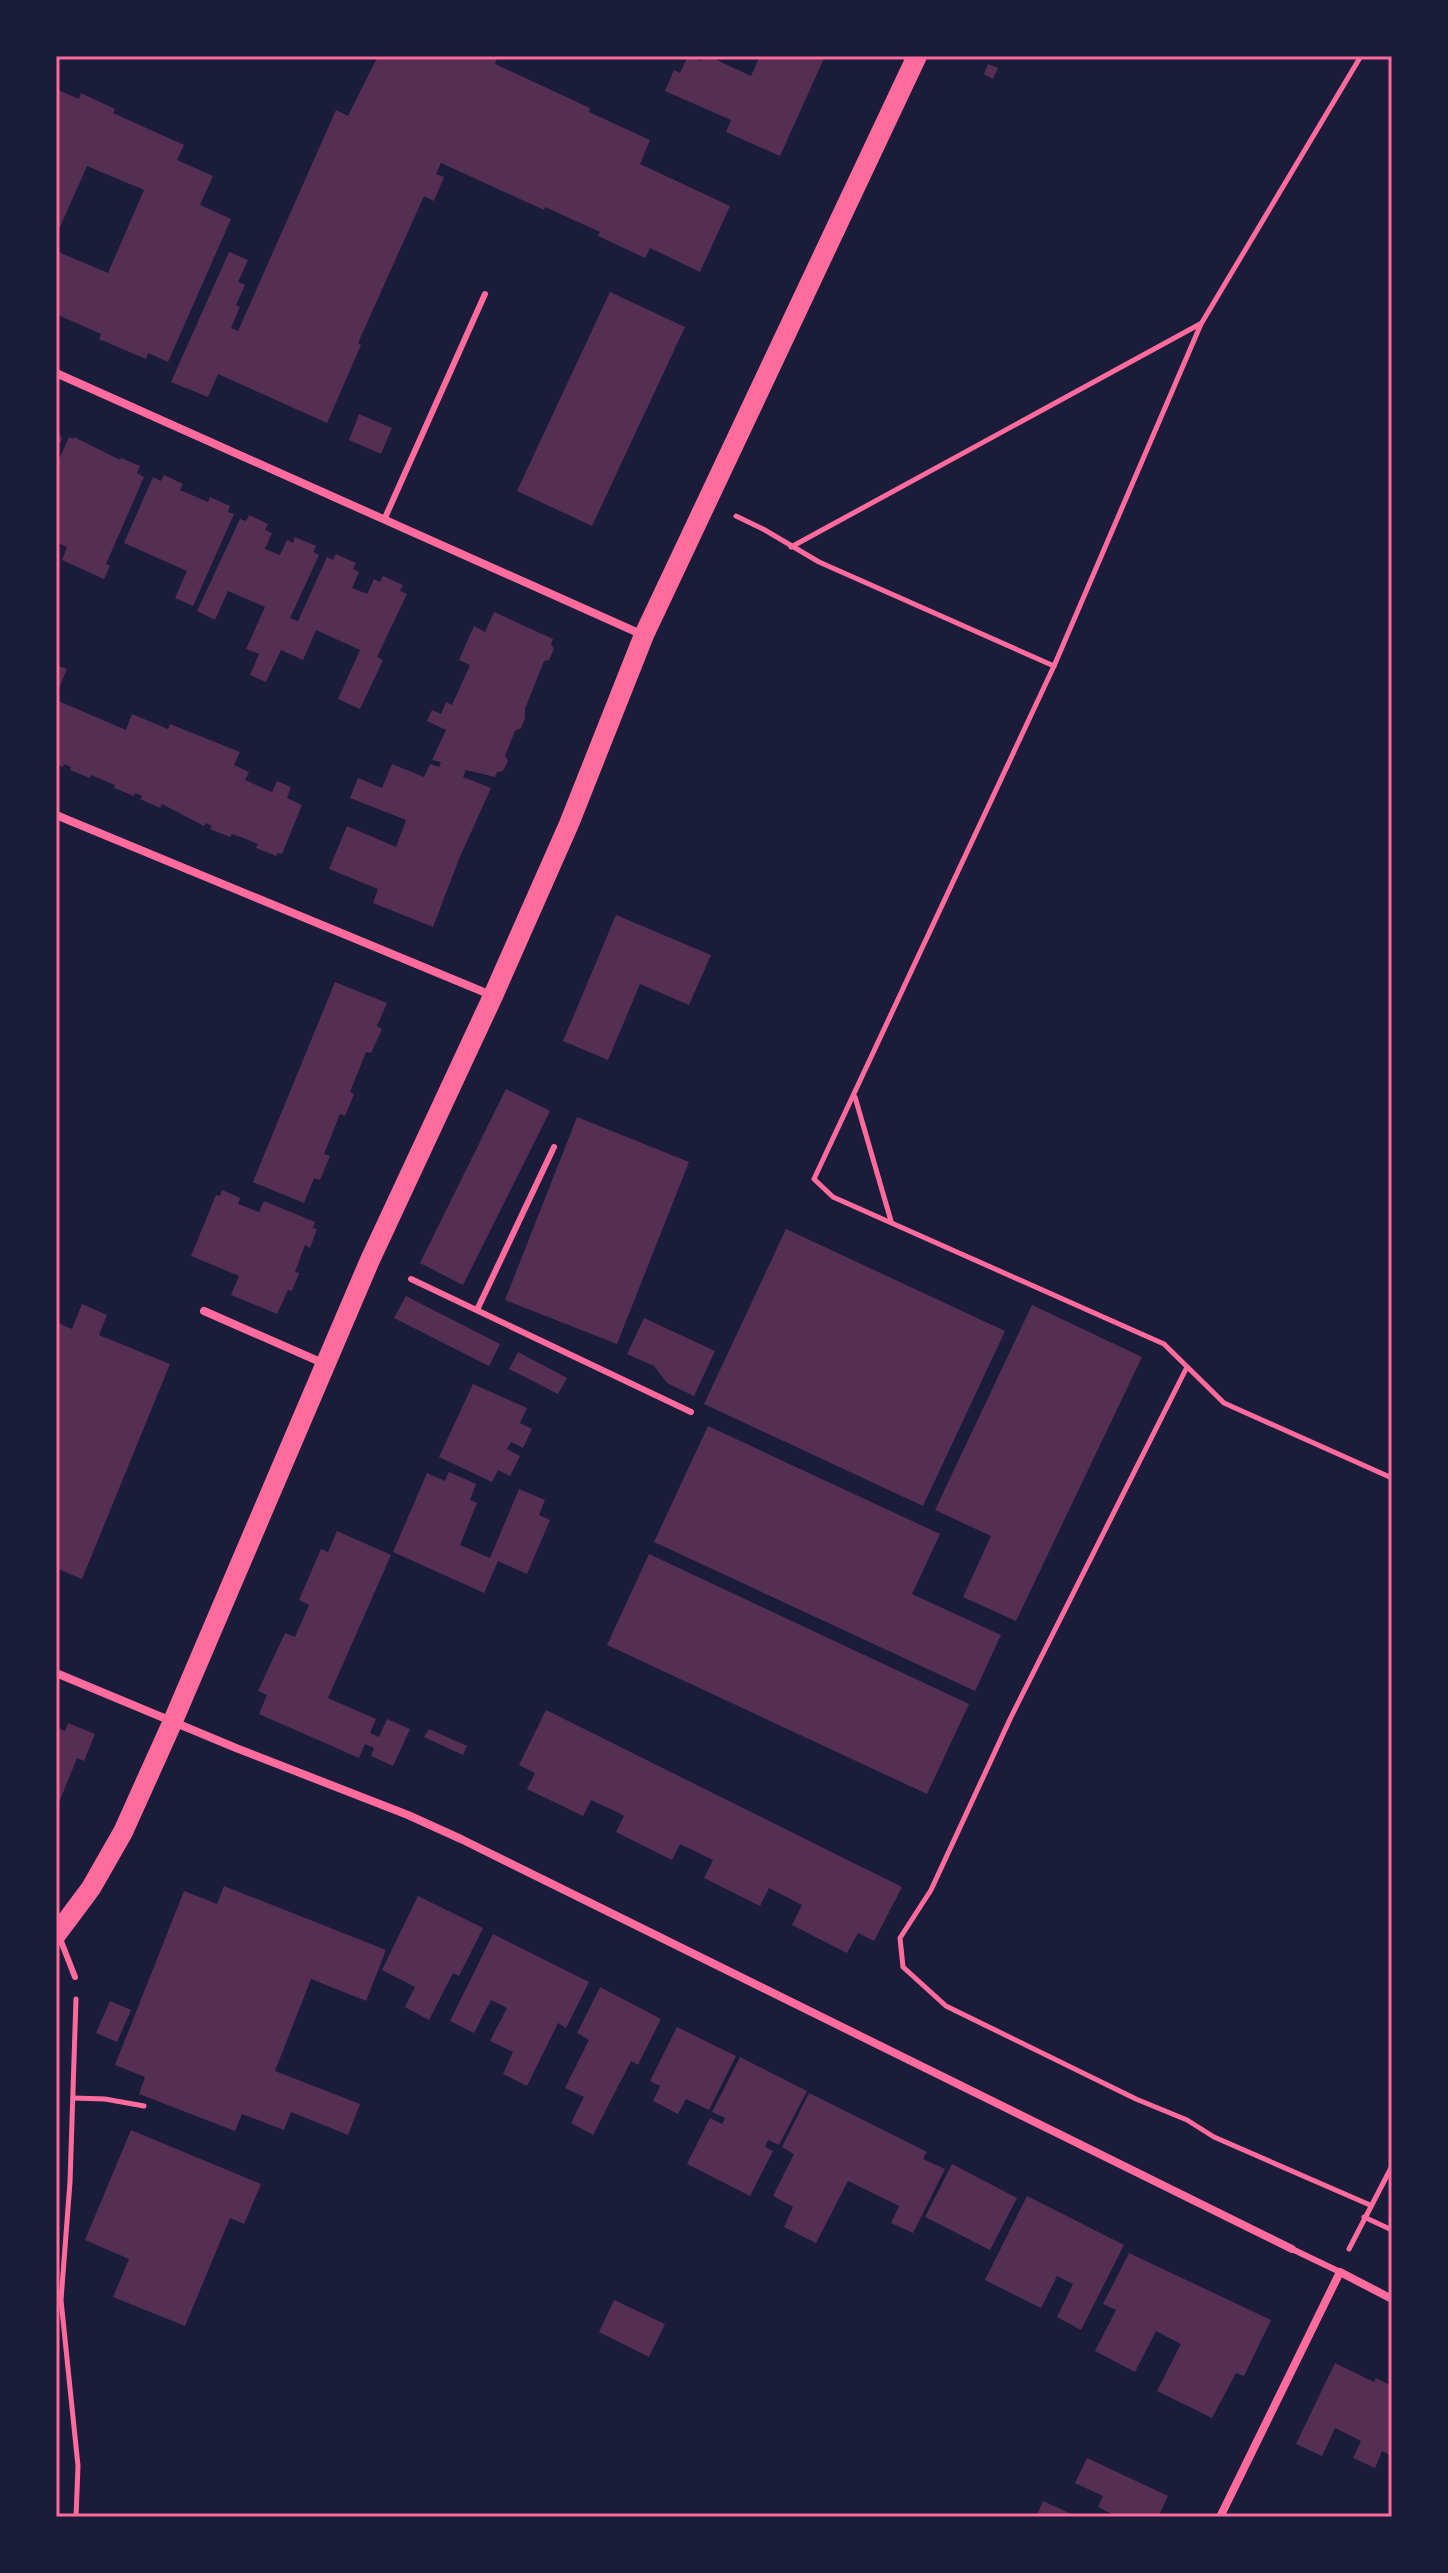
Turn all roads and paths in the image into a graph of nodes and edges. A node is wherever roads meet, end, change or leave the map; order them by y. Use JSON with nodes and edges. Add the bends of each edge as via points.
{"nodes":[{"id":1,"x":917,"y":56,"type":"edge"},
{"id":2,"x":1361,"y":56,"type":"edge"},
{"id":3,"x":485,"y":294,"type":"dead end"},
{"id":4,"x":1201,"y":324,"type":"junction"},
{"id":5,"x":56,"y":373,"type":"edge"},
{"id":6,"x":706,"y":502,"type":"junction"},
{"id":7,"x":384,"y":520,"type":"junction"},
{"id":8,"x":791,"y":547,"type":"junction"},
{"id":9,"x":644,"y":635,"type":"junction"},
{"id":10,"x":1054,"y":666,"type":"junction"},
{"id":11,"x":56,"y":815,"type":"edge"},
{"id":12,"x":493,"y":996,"type":"junction"},
{"id":13,"x":854,"y":1095,"type":"junction"},
{"id":14,"x":554,"y":1147,"type":"dead end"},
{"id":15,"x":891,"y":1222,"type":"junction"},
{"id":16,"x":411,"y":1279,"type":"dead end"},
{"id":17,"x":477,"y":1310,"type":"junction"},
{"id":18,"x":204,"y":1311,"type":"dead end"},
{"id":19,"x":326,"y":1364,"type":"junction"},
{"id":20,"x":1187,"y":1367,"type":"junction"},
{"id":21,"x":691,"y":1412,"type":"dead end"},
{"id":22,"x":1392,"y":1478,"type":"edge"},
{"id":23,"x":56,"y":1673,"type":"edge"},
{"id":24,"x":173,"y":1721,"type":"junction"},
{"id":25,"x":57,"y":1935,"type":"edge"},
{"id":26,"x":75,"y":1977,"type":"joint"},
{"id":27,"x":73,"y":2098,"type":"junction"},
{"id":28,"x":144,"y":2106,"type":"dead end"},
{"id":29,"x":1392,"y":2166,"type":"edge"},
{"id":30,"x":1370,"y":2205,"type":"junction"},
{"id":31,"x":1364,"y":2217,"type":"junction"},
{"id":32,"x":1392,"y":2230,"type":"edge"},
{"id":33,"x":1292,"y":2249,"type":"joint"},
{"id":34,"x":1340,"y":2272,"type":"junction"},
{"id":35,"x":1392,"y":2299,"type":"edge"},
{"id":36,"x":76,"y":2517,"type":"edge"},
{"id":37,"x":1220,"y":2517,"type":"edge"}],
"edges":[{"from":1,"to":6,"type":"main road"},
{"from":2,"to":4,"type":"path"},
{"from":3,"to":7,"type":"lane"},
{"from":4,"to":8,"type":"path"},
{"from":4,"to":10,"type":"path"},
{"from":5,"to":7,"type":"street"},
{"from":6,"to":8,"type":"path"},
{"from":6,"to":9,"type":"main road"},
{"from":7,"to":9,"type":"street"},
{"from":8,"to":10,"type":"path"},
{"from":9,"to":12,"type":"main road"},
{"from":10,"to":13,"type":"path"},
{"from":11,"to":12,"type":"street"},
{"from":12,"to":19,"type":"main road"},
{"from":13,"to":15,"type":"path"},
{"from":13,"to":15,"type":"path","via":[[814,1179],[833,1197]]},
{"from":14,"to":17,"type":"lane"},
{"from":15,"to":20,"type":"path","via":[[1164,1344]]},
{"from":16,"to":17,"type":"lane"},
{"from":17,"to":21,"type":"lane"},
{"from":18,"to":19,"type":"street"},
{"from":19,"to":24,"type":"main road"},
{"from":20,"to":22,"type":"path","via":[[1224,1403]]},
{"from":20,"to":30,"type":"path","via":[[1018,1703],[931,1890],[900,1938],[903,1967],[946,2006],[1214,2137]]},
{"from":23,"to":24,"type":"street"},
{"from":24,"to":25,"type":"main road","via":[[123,1832]]},
{"from":24,"to":33,"type":"street","via":[[461,1839]]},
{"from":25,"to":26,"type":"lane"},
{"from":26,"to":27,"type":"path"},
{"from":27,"to":28,"type":"path"},
{"from":27,"to":36,"type":"path","via":[[61,2300],[78,2466]]},
{"from":29,"to":30,"type":"path"},
{"from":30,"to":31,"type":"path"},
{"from":31,"to":32,"type":"path"},
{"from":31,"to":34,"type":"path"},
{"from":33,"to":34,"type":"lane"},
{"from":34,"to":35,"type":"street"},
{"from":34,"to":37,"type":"street"}]}
